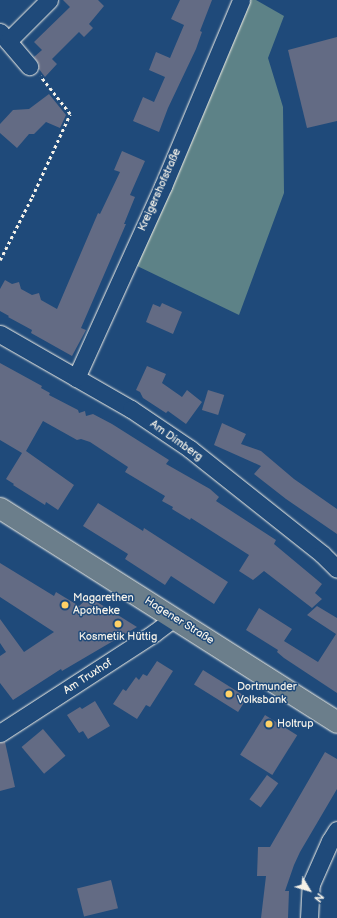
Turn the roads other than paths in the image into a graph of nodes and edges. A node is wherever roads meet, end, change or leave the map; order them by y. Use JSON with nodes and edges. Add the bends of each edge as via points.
{"nodes":[{"id":1,"x":48,"y":0,"type":"edge"},
{"id":2,"x":242,"y":0,"type":"edge"},
{"id":3,"x":4,"y":36,"type":"edge"},
{"id":4,"x":29,"y":66,"type":"road end"},
{"id":5,"x":0,"y":334,"type":"edge"},
{"id":6,"x":76,"y":378,"type":"junction"},
{"id":7,"x":0,"y":508,"type":"edge"},
{"id":8,"x":337,"y":569,"type":"edge"},
{"id":9,"x":174,"y":618,"type":"junction"},
{"id":10,"x":337,"y":722,"type":"edge"},
{"id":11,"x":0,"y":733,"type":"edge"},
{"id":12,"x":337,"y":830,"type":"edge"},
{"id":13,"x":309,"y":918,"type":"edge"}],
"edges":[{"from":1,"to":3,"type":"street"},
{"from":2,"to":6,"type":"street","name":"Kreigershofstraße","via":[[163,186]]},
{"from":3,"to":4,"type":"street"},
{"from":5,"to":6,"type":"street","name":"Am Dimberg"},
{"from":6,"to":8,"type":"street","name":"Am Dimberg","via":[[131,409],[190,449],[322,554]]},
{"from":7,"to":9,"type":"main road","name":"Hagener Straße"},
{"from":9,"to":10,"type":"main road","name":"Hagener Straße"},
{"from":9,"to":11,"type":"street","name":"Am Truxhof"},
{"from":12,"to":13,"type":"street","via":[[312,884]]}]}
